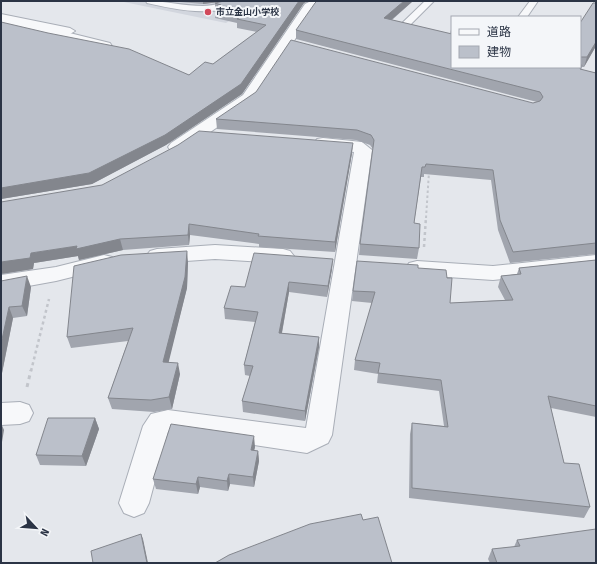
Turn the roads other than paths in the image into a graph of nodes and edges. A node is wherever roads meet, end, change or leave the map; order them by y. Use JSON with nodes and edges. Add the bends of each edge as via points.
{"nodes":[{"id":1,"x":150,"y":1,"type":"edge"},
{"id":2,"x":233,"y":1,"type":"edge"},
{"id":3,"x":320,"y":1,"type":"edge"},
{"id":4,"x":430,"y":1,"type":"edge"},
{"id":5,"x":534,"y":1,"type":"edge"},
{"id":6,"x":523,"y":16,"type":"edge"},
{"id":7,"x":1,"y":17,"type":"edge"},
{"id":8,"x":1,"y":20,"type":"edge"},
{"id":9,"x":70,"y":32,"type":"dead end"},
{"id":10,"x":451,"y":39,"type":"edge"},
{"id":11,"x":117,"y":49,"type":"edge"},
{"id":12,"x":197,"y":134,"type":"junction"},
{"id":13,"x":227,"y":136,"type":"edge"},
{"id":14,"x":303,"y":142,"type":"edge"},
{"id":15,"x":166,"y":153,"type":"edge"},
{"id":16,"x":300,"y":258,"type":"edge"},
{"id":17,"x":323,"y":259,"type":"edge"},
{"id":18,"x":354,"y":262,"type":"junction"},
{"id":19,"x":596,"y":262,"type":"edge"},
{"id":20,"x":399,"y":267,"type":"edge"},
{"id":21,"x":1,"y":283,"type":"edge"},
{"id":22,"x":134,"y":503,"type":"dead end"}],
"edges":[{"from":1,"to":2,"type":"lane","via":[[194,9],[226,5]]},
{"from":3,"to":12,"type":"street","via":[[309,7],[294,44],[249,98]]},
{"from":4,"to":10,"type":"lane","via":[[404,27]]},
{"from":5,"to":6,"type":"lane"},
{"from":7,"to":9,"type":"lane"},
{"from":8,"to":11,"type":"street"},
{"from":12,"to":13,"type":"street"},
{"from":12,"to":15,"type":"street"},
{"from":14,"to":18,"type":"street","via":[[356,146],[363,150]]},
{"from":16,"to":21,"type":"street","via":[[215,252],[131,257]]},
{"from":17,"to":18,"type":"street"},
{"from":18,"to":22,"type":"street","via":[[318,435],[307,442],[168,421],[160,422],[156,426]]},
{"from":19,"to":20,"type":"street","via":[[493,273]]}]}
